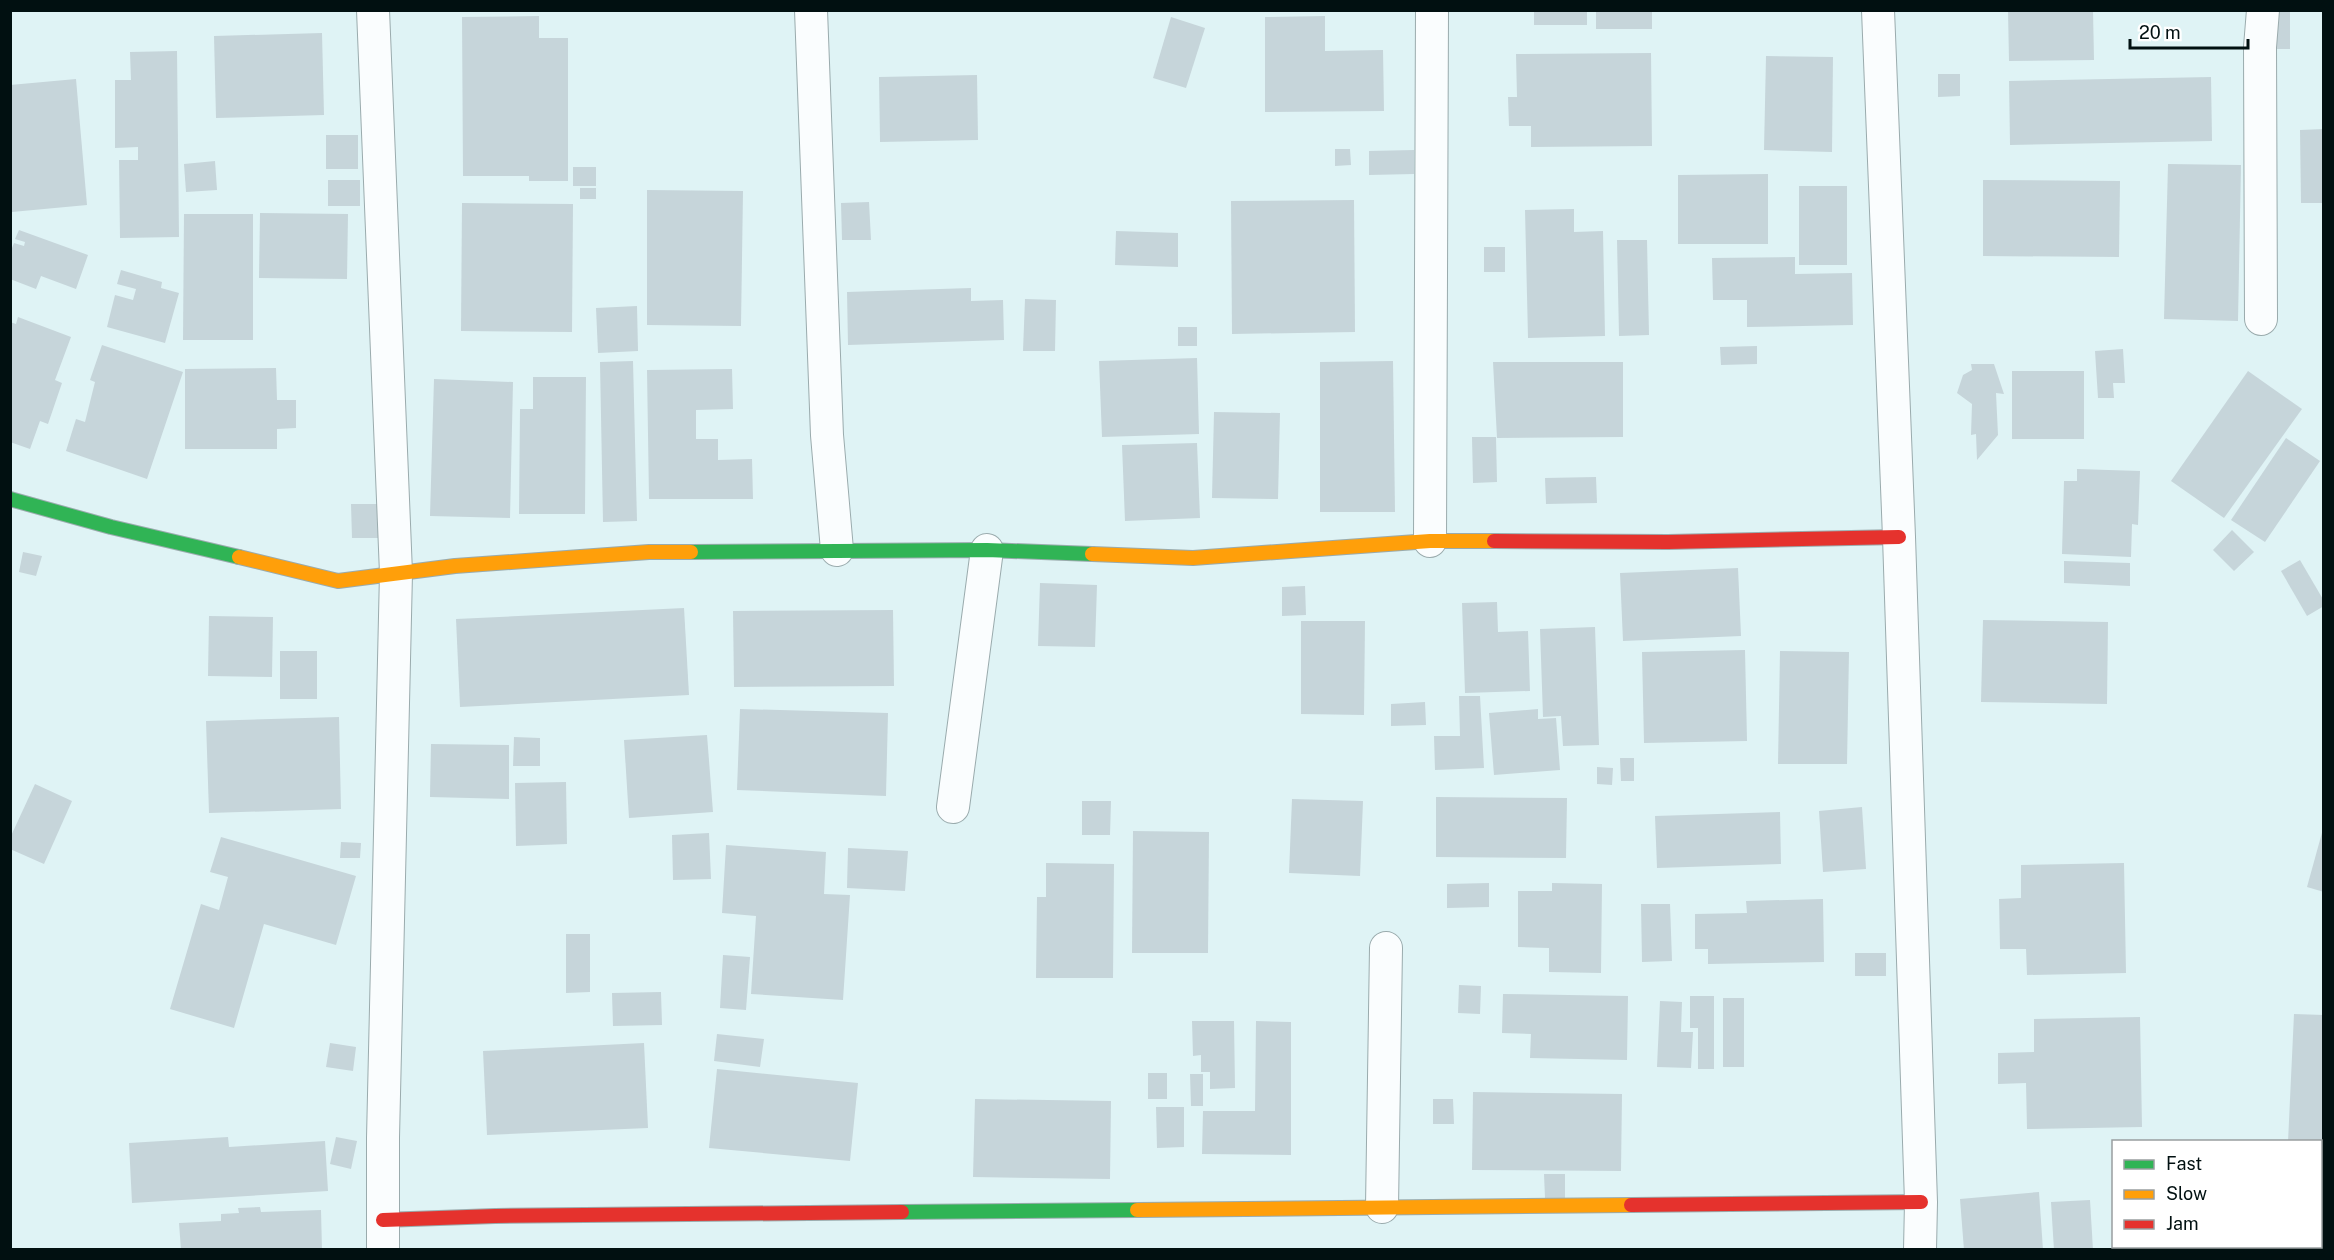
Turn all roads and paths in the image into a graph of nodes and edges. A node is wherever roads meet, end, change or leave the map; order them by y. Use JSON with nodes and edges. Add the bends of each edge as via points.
{"nodes":[{"id":1,"x":373,"y":10,"type":"edge"},
{"id":2,"x":810,"y":10,"type":"edge"},
{"id":3,"x":1432,"y":10,"type":"edge"},
{"id":4,"x":1878,"y":10,"type":"edge"},
{"id":5,"x":2263,"y":10,"type":"edge"},
{"id":6,"x":2261,"y":319,"type":"dead end"},
{"id":7,"x":10,"y":499,"type":"edge"},
{"id":8,"x":1899,"y":537,"type":"junction"},
{"id":9,"x":1430,"y":540,"type":"junction"},
{"id":10,"x":837,"y":550,"type":"junction"},
{"id":11,"x":987,"y":550,"type":"junction"},
{"id":12,"x":396,"y":573,"type":"junction"},
{"id":13,"x":953,"y":807,"type":"dead end"},
{"id":14,"x":1386,"y":948,"type":"dead end"},
{"id":15,"x":1921,"y":1202,"type":"junction"},
{"id":16,"x":1382,"y":1207,"type":"junction"},
{"id":17,"x":383,"y":1235,"type":"edge"},
{"id":18,"x":1920,"y":1250,"type":"edge"}],
"edges":[{"from":1,"to":12,"type":"street"},
{"from":2,"to":10,"type":"street","via":[[827,435]]},
{"from":3,"to":9,"type":"street"},
{"from":4,"to":8,"type":"street"},
{"from":5,"to":6,"type":"street"},
{"from":7,"to":12,"type":"street","via":[[338,581]]},
{"from":8,"to":9,"type":"street","via":[[1668,542]]},
{"from":8,"to":15,"type":"street"},
{"from":9,"to":11,"type":"street","via":[[1193,558]]},
{"from":10,"to":11,"type":"street"},
{"from":10,"to":12,"type":"street","via":[[649,552]]},
{"from":11,"to":13,"type":"street"},
{"from":12,"to":17,"type":"street"},
{"from":14,"to":16,"type":"street"},
{"from":15,"to":16,"type":"street"},
{"from":15,"to":18,"type":"street"},
{"from":16,"to":17,"type":"street","via":[[495,1216]]}]}
